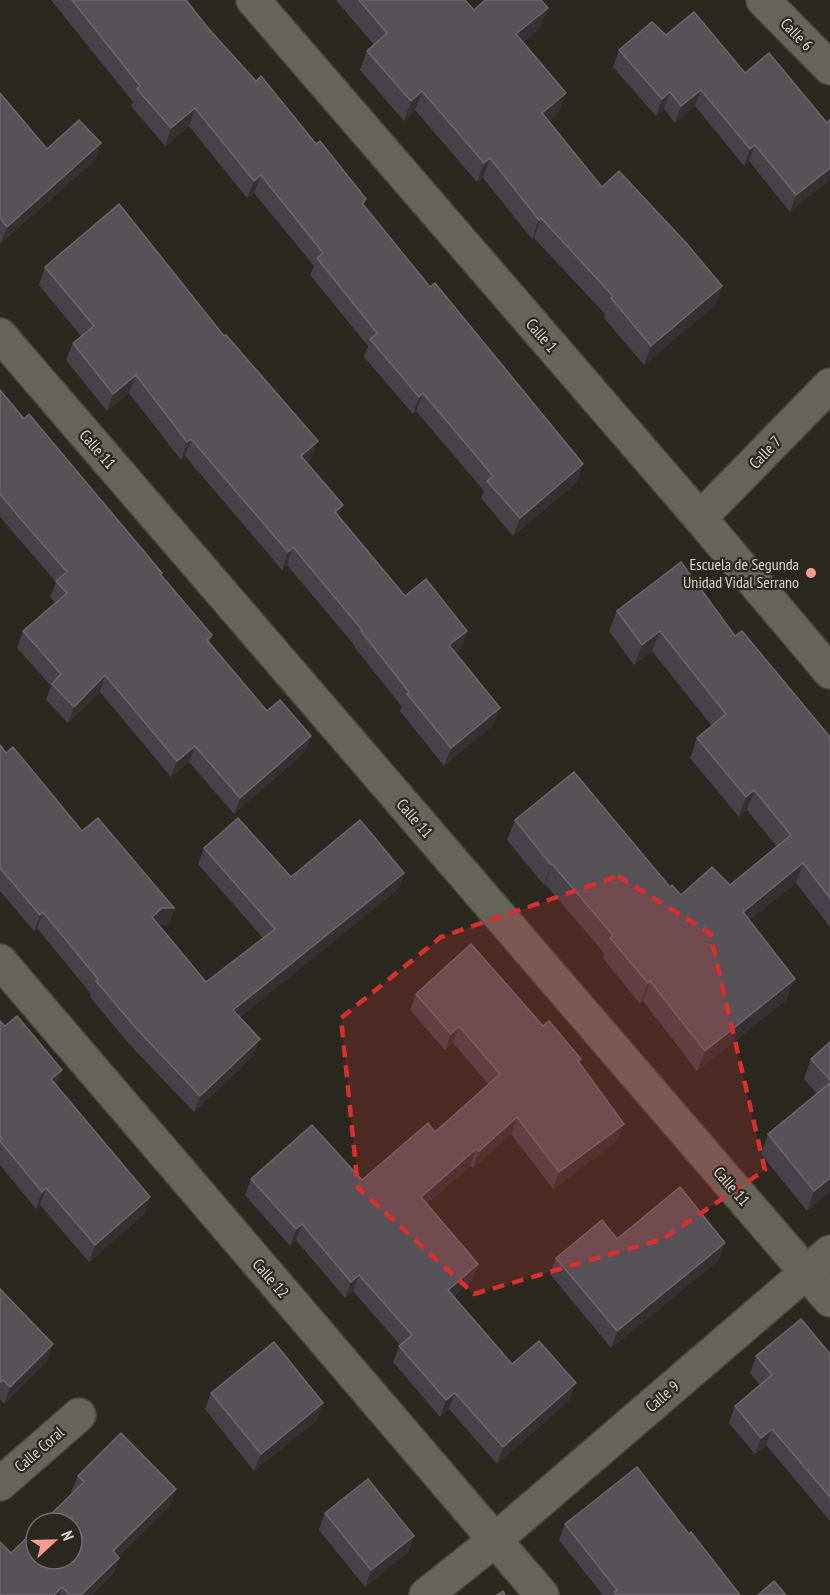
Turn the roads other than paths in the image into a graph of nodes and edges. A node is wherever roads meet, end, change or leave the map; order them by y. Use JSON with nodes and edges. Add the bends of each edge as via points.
{"nodes":[{"id":1,"x":253,"y":0,"type":"edge"},
{"id":2,"x":763,"y":0,"type":"edge"},
{"id":3,"x":830,"y":69,"type":"edge"},
{"id":4,"x":0,"y":335,"type":"edge"},
{"id":5,"x":830,"y":385,"type":"edge"},
{"id":6,"x":700,"y":518,"type":"junction"},
{"id":7,"x":830,"y":672,"type":"edge"},
{"id":8,"x":0,"y":961,"type":"edge"},
{"id":9,"x":818,"y":1263,"type":"edge"},
{"id":10,"x":830,"y":1300,"type":"edge"},
{"id":11,"x":79,"y":1415,"type":"dead end"},
{"id":12,"x":0,"y":1484,"type":"edge"},
{"id":13,"x":495,"y":1540,"type":"junction"},
{"id":14,"x":426,"y":1595,"type":"edge"},
{"id":15,"x":542,"y":1595,"type":"edge"}],
"edges":[{"from":1,"to":6,"type":"street","name":"Calle 1"},
{"from":2,"to":3,"type":"street","name":"Calle 6"},
{"from":4,"to":9,"type":"street","name":"Calle 11"},
{"from":5,"to":6,"type":"street","name":"Calle 7"},
{"from":6,"to":7,"type":"street","name":"Calle 1"},
{"from":8,"to":13,"type":"street","name":"Calle 12"},
{"from":9,"to":10,"type":"street","name":"Calle 11"},
{"from":9,"to":13,"type":"street","name":"Calle 9"},
{"from":11,"to":12,"type":"street","name":"Calle Coral"},
{"from":13,"to":14,"type":"street","name":"Calle 9"},
{"from":13,"to":15,"type":"street","name":"Calle 12"}]}
